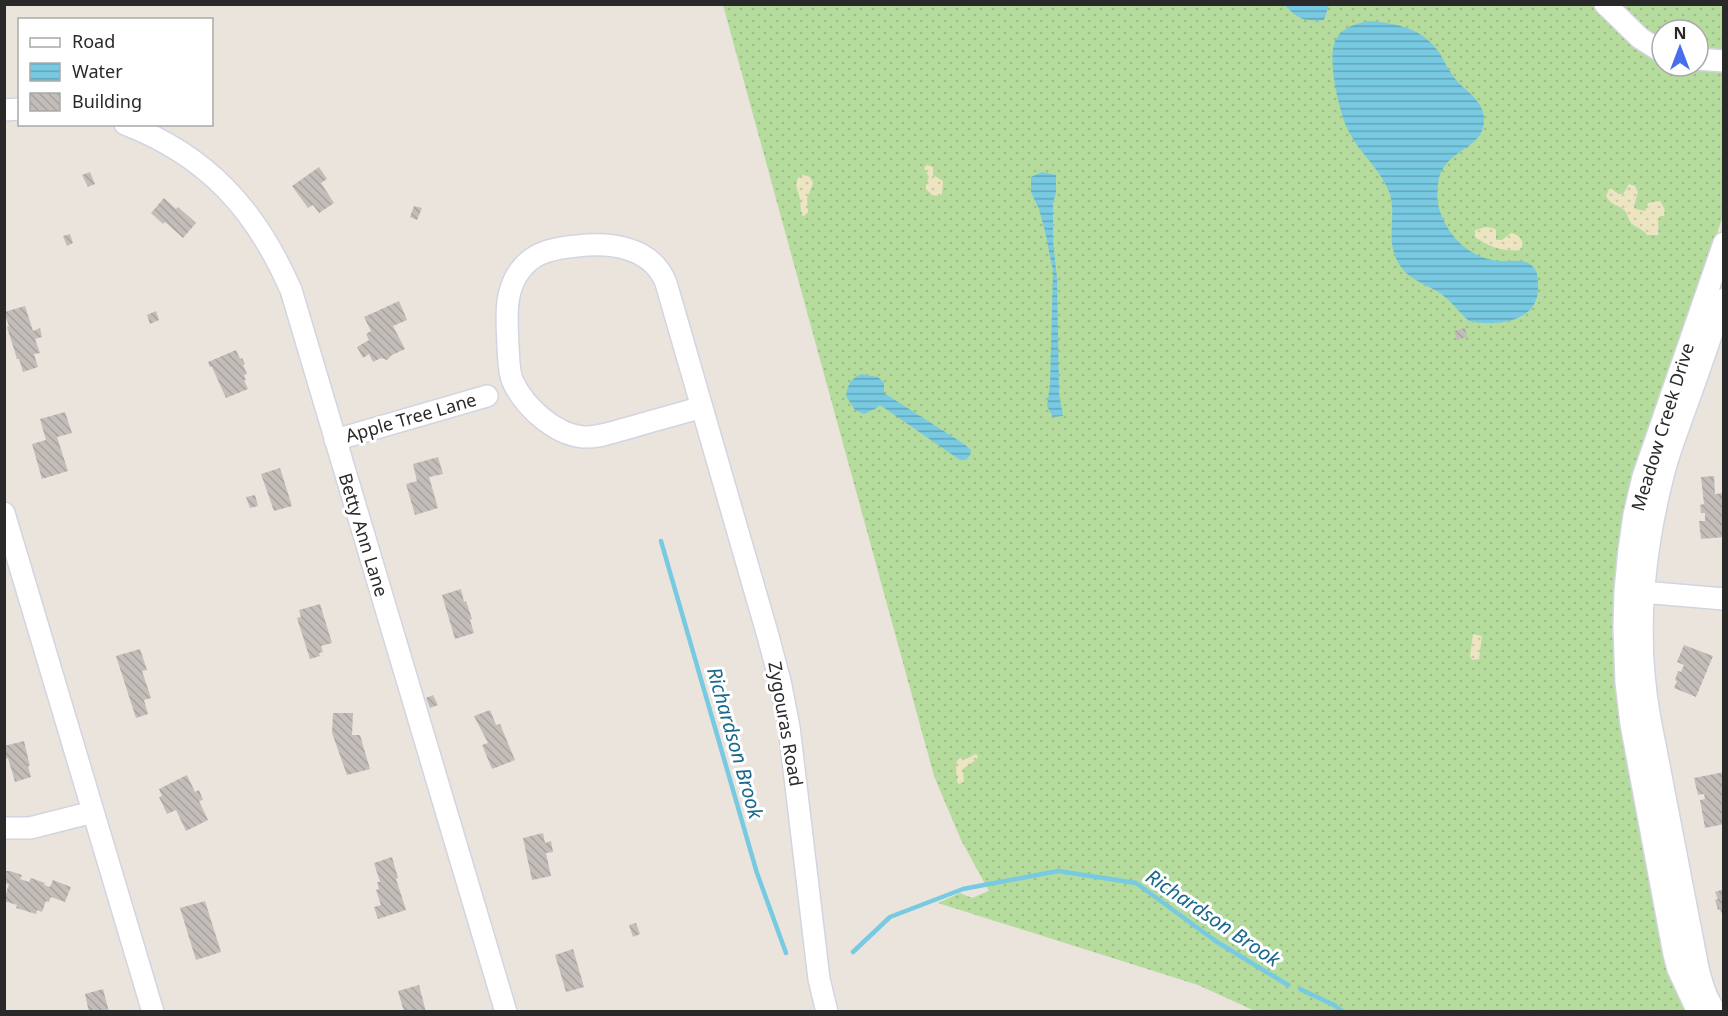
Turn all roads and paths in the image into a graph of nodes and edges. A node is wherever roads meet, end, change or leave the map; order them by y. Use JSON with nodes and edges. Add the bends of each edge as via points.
{"nodes":[{"id":1,"x":1605,"y":4,"type":"edge"},
{"id":2,"x":1650,"y":44,"type":"edge"},
{"id":3,"x":129,"y":126,"type":"edge"},
{"id":4,"x":1724,"y":243,"type":"edge"},
{"id":5,"x":1724,"y":299,"type":"edge"},
{"id":6,"x":1706,"y":320,"type":"junction"},
{"id":7,"x":488,"y":396,"type":"dead end"},
{"id":8,"x":702,"y":407,"type":"junction"},
{"id":9,"x":335,"y":440,"type":"junction"},
{"id":10,"x":4,"y":513,"type":"edge"},
{"id":11,"x":1634,"y":592,"type":"junction"},
{"id":12,"x":1724,"y":599,"type":"edge"},
{"id":13,"x":93,"y":812,"type":"junction"},
{"id":14,"x":4,"y":828,"type":"edge"},
{"id":15,"x":1710,"y":1007,"type":"edge"},
{"id":16,"x":153,"y":1011,"type":"edge"},
{"id":17,"x":506,"y":1011,"type":"edge"},
{"id":18,"x":827,"y":1011,"type":"edge"}],
"edges":[{"from":1,"to":2,"type":"street"},
{"from":3,"to":9,"type":"street","name":"Betty Ann Lane","via":[[198,164],[231,194],[260,229],[291,290]]},
{"from":4,"to":6,"type":"street","name":"Meadow Creek Drive"},
{"from":5,"to":6,"type":"street","name":"Meadow Creek Drive"},
{"from":6,"to":11,"type":"street","name":"Meadow Creek Drive"},
{"from":7,"to":9,"type":"street","name":"Apple Tree Lane"},
{"from":8,"to":8,"type":"street","name":"Zygouras Road","via":[[666,283],[654,263],[621,247],[582,245],[546,252],[521,268],[512,285],[507,309],[510,369],[520,394],[554,427],[592,437]]},
{"from":8,"to":18,"type":"street","name":"Zygouras Road","via":[[785,704],[818,970]]},
{"from":9,"to":17,"type":"street","name":"Betty Ann Lane"},
{"from":10,"to":13,"type":"street"},
{"from":11,"to":12,"type":"street"},
{"from":11,"to":15,"type":"street","name":"Meadow Creek Drive","via":[[1643,652],[1654,793]]},
{"from":13,"to":14,"type":"street","via":[[30,828]]},
{"from":13,"to":16,"type":"street"}]}
